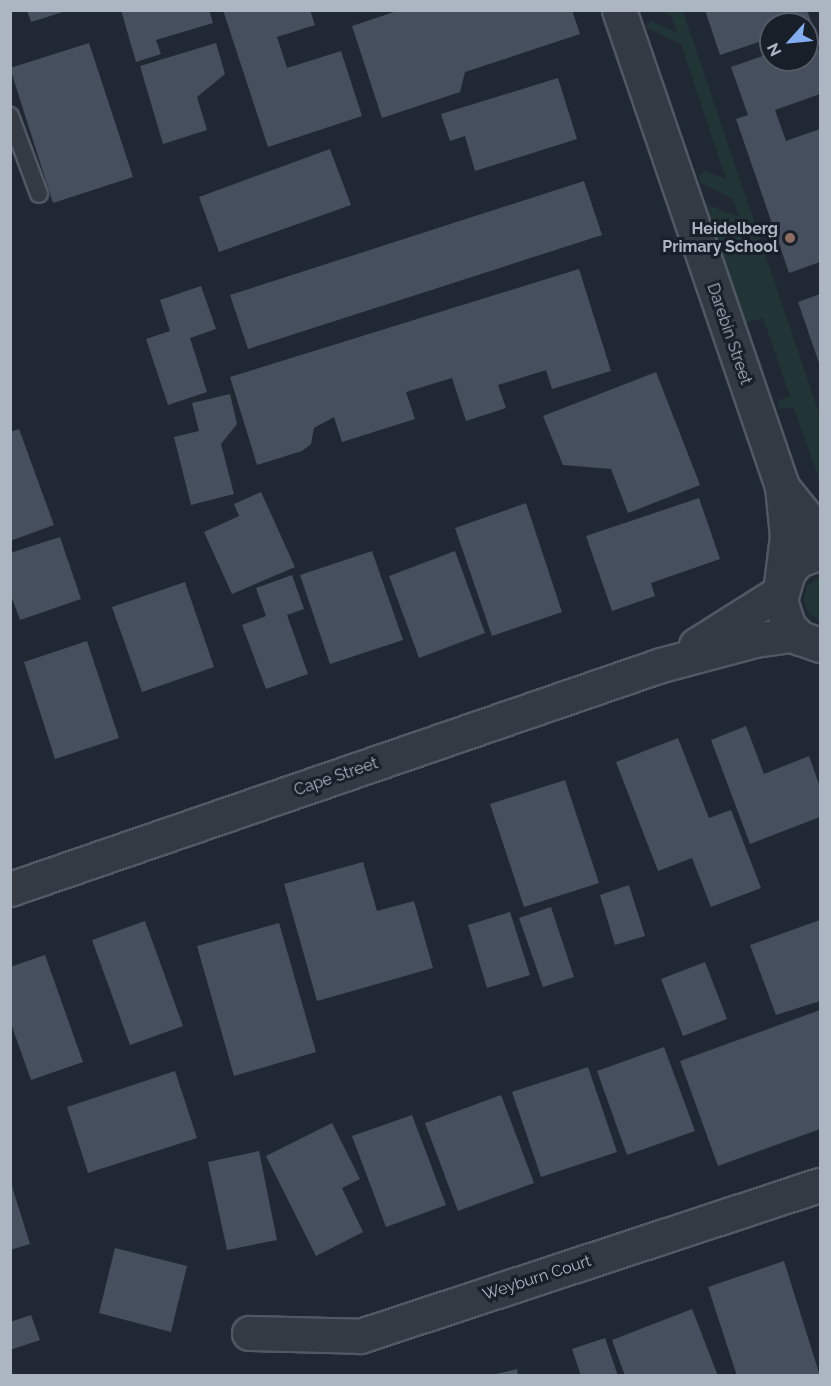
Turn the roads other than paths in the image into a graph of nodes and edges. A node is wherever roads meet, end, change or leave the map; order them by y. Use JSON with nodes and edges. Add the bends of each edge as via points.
{"nodes":[{"id":1,"x":620,"y":10,"type":"edge"},
{"id":2,"x":10,"y":116,"type":"edge"},
{"id":3,"x":39,"y":194,"type":"dead end"},
{"id":4,"x":782,"y":486,"type":"junction"},
{"id":5,"x":820,"y":534,"type":"edge"},
{"id":6,"x":820,"y":552,"type":"edge"},
{"id":7,"x":781,"y":589,"type":"junction"},
{"id":8,"x":814,"y":643,"type":"edge"},
{"id":9,"x":661,"y":665,"type":"junction"},
{"id":10,"x":10,"y":889,"type":"edge"},
{"id":11,"x":820,"y":1185,"type":"edge"},
{"id":12,"x":249,"y":1333,"type":"dead end"}],
"edges":[{"from":1,"to":4,"type":"street","name":"Darebin Street"},
{"from":2,"to":3,"type":"lane"},
{"from":4,"to":5,"type":"street","name":"Darebin Street"},
{"from":4,"to":7,"type":"street","name":"Darebin Street","via":[[787,536]]},
{"from":6,"to":7,"type":"street","via":[[797,561]]},
{"from":7,"to":8,"type":"street","name":"Darebin Street","via":[[782,614]]},
{"from":7,"to":9,"type":"street","name":"Cape Street"},
{"from":8,"to":9,"type":"street","name":"Cape Street","via":[[755,640]]},
{"from":9,"to":10,"type":"street","name":"Cape Street"},
{"from":11,"to":12,"type":"street","name":"Weyburn Court","via":[[360,1336]]}]}
